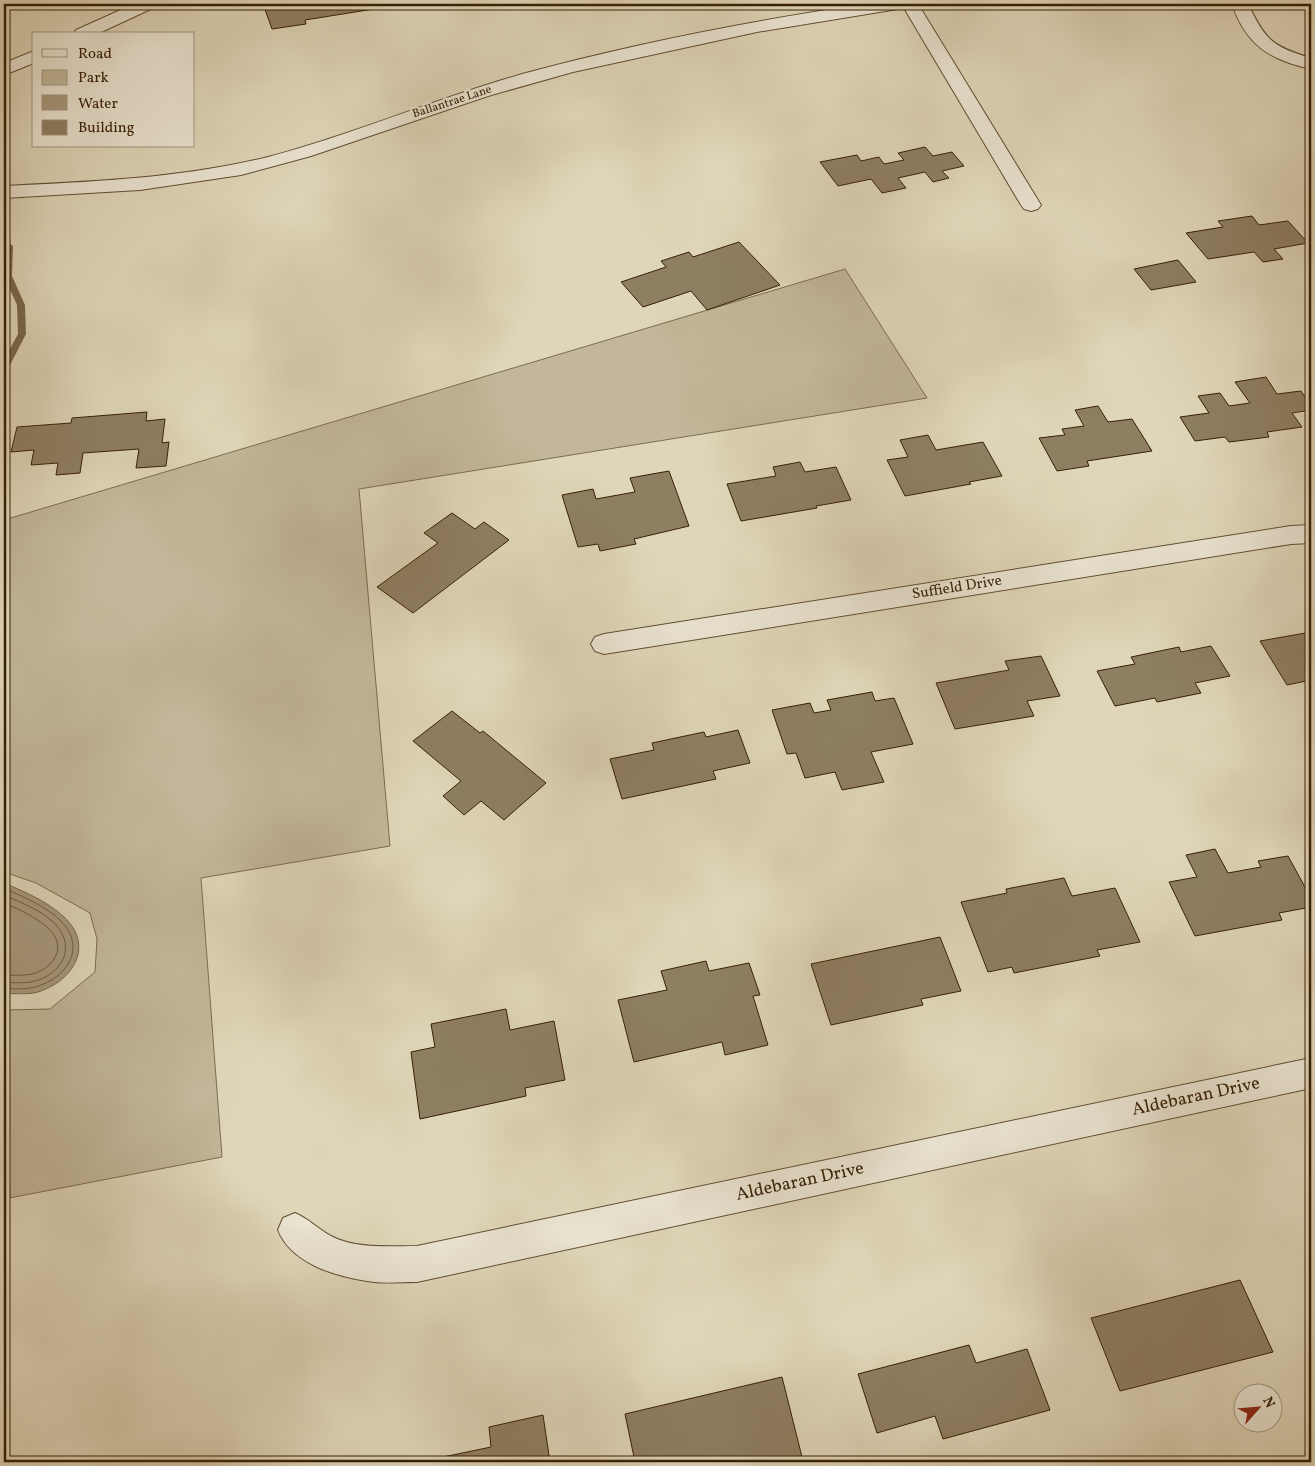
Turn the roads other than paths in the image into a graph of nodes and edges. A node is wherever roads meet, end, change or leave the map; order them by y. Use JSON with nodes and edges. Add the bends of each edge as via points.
{"nodes":[{"id":1,"x":147,"y":4,"type":"edge"},
{"id":2,"x":900,"y":4,"type":"edge"},
{"id":3,"x":910,"y":4,"type":"edge"},
{"id":4,"x":1240,"y":4,"type":"edge"},
{"id":5,"x":86,"y":32,"type":"edge"},
{"id":6,"x":32,"y":57,"type":"edge"},
{"id":7,"x":1311,"y":64,"type":"edge"},
{"id":8,"x":4,"y":70,"type":"edge"},
{"id":9,"x":4,"y":192,"type":"edge"},
{"id":10,"x":1031,"y":205,"type":"dead end"},
{"id":11,"x":1311,"y":534,"type":"edge"},
{"id":12,"x":604,"y":644,"type":"dead end"},
{"id":13,"x":1311,"y":1073,"type":"edge"},
{"id":14,"x":295,"y":1230,"type":"dead end"}],
"edges":[{"from":1,"to":5,"type":"street"},
{"from":2,"to":9,"type":"street","name":"Ballantrae Lane","via":[[764,25],[584,63],[475,94],[324,146],[222,173],[104,188]]},
{"from":3,"to":10,"type":"street"},
{"from":4,"to":7,"type":"street","via":[[1248,25],[1262,44],[1281,55]]},
{"from":6,"to":8,"type":"street"},
{"from":11,"to":12,"type":"street","name":"Suffield Drive","via":[[1281,536]]},
{"from":13,"to":14,"type":"street","name":"Aldebaran Drive","via":[[417,1264],[368,1264],[324,1252]]}]}
